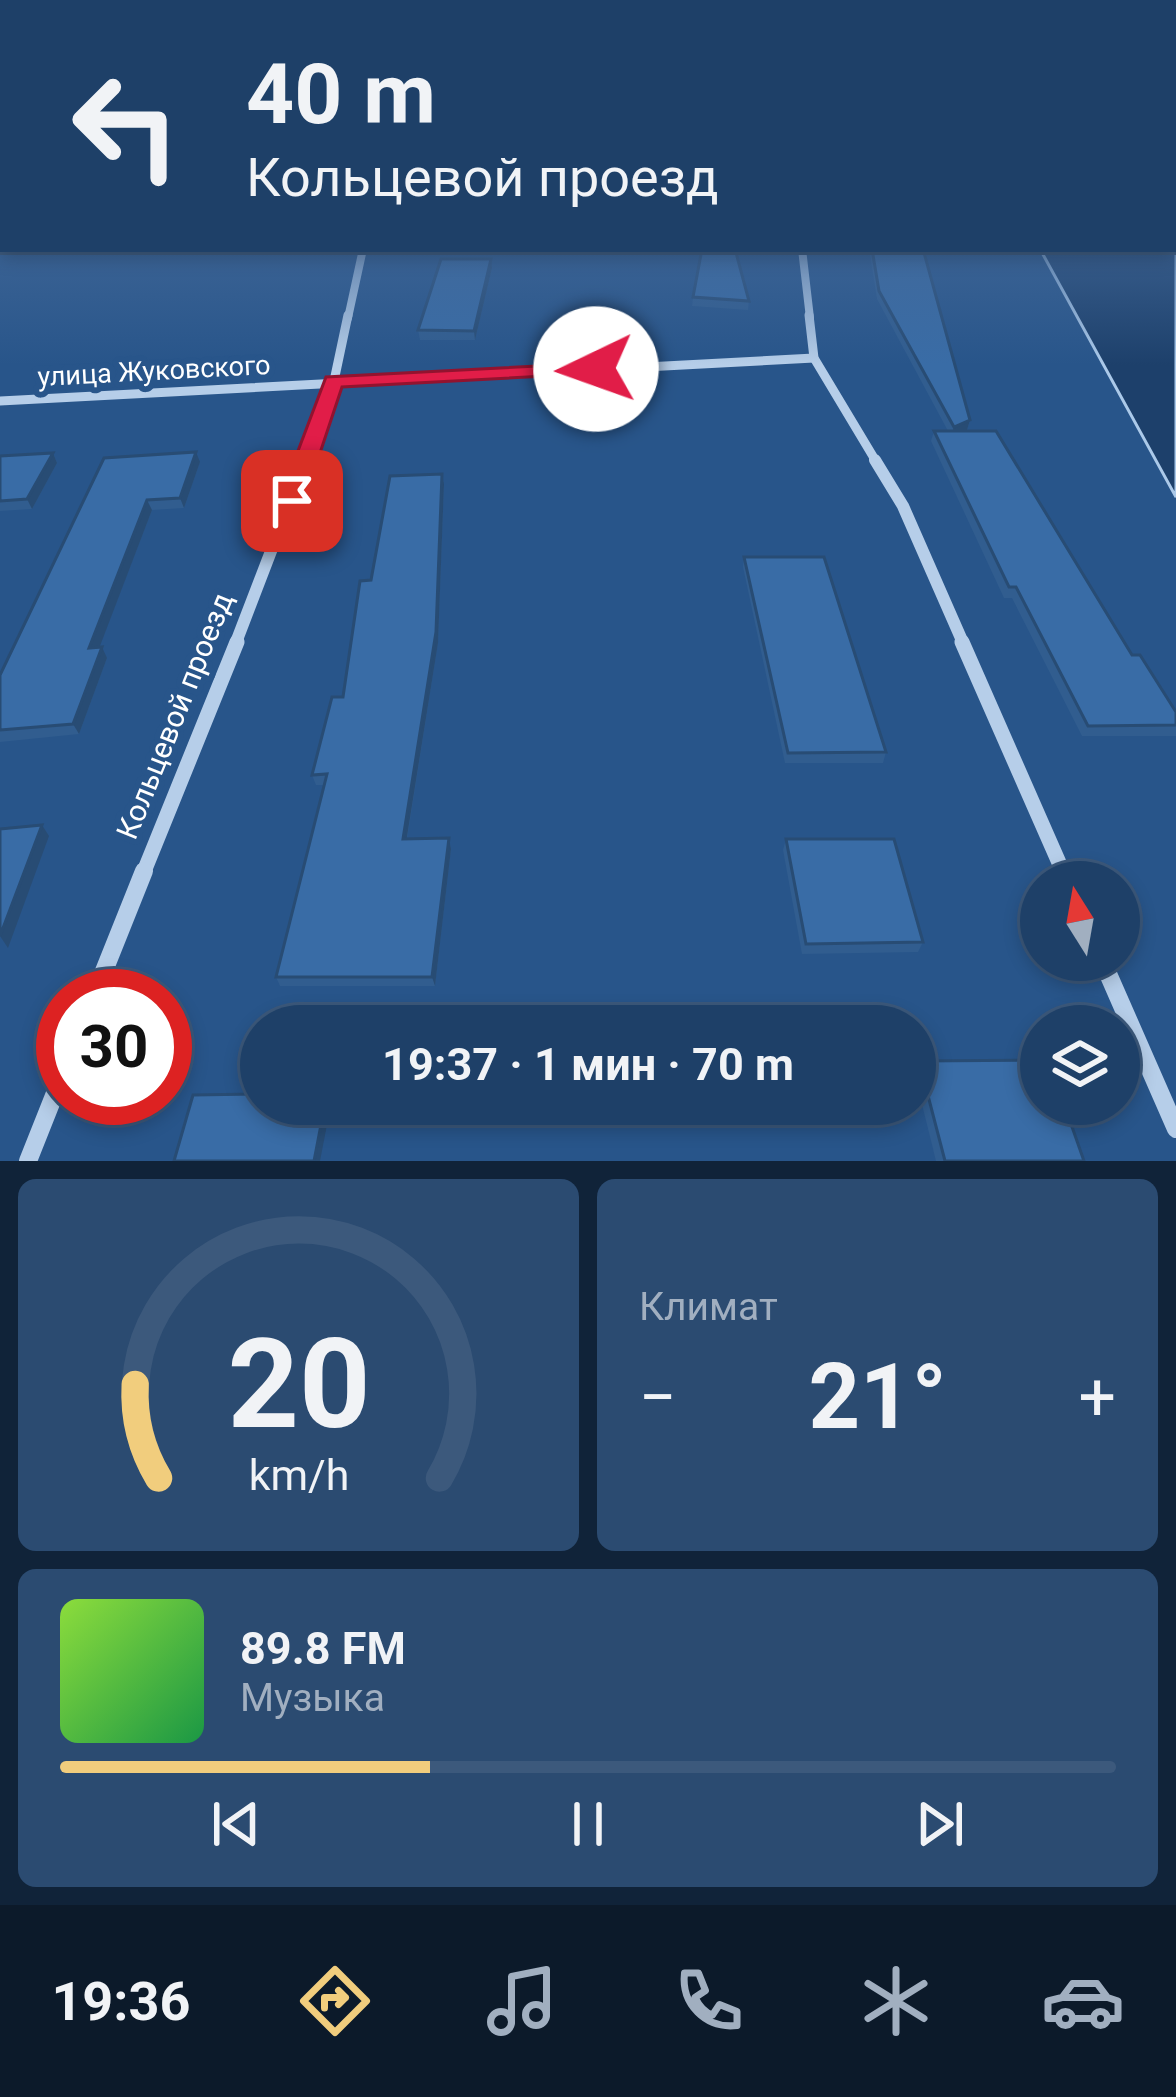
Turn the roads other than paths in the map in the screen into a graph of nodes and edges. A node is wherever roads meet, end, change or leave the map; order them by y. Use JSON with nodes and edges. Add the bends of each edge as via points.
{"nodes":[{"id":1,"x":361,"y":256,"type":"edge"},
{"id":2,"x":803,"y":256,"type":"edge"},
{"id":3,"x":814,"y":358,"type":"junction"},
{"id":4,"x":334,"y":381,"type":"junction"},
{"id":5,"x":0,"y":401,"type":"edge"},
{"id":6,"x":1059,"y":861,"type":"edge"},
{"id":7,"x":105,"y":969,"type":"edge"},
{"id":8,"x":1111,"y":981,"type":"edge"},
{"id":9,"x":42,"y":1125,"type":"edge"},
{"id":10,"x":1176,"y":1129,"type":"edge"},
{"id":11,"x":28,"y":1161,"type":"edge"}],
"edges":[{"from":1,"to":4,"type":"street","name":"Кольцевой проезд"},
{"from":2,"to":3,"type":"street"},
{"from":3,"to":4,"type":"street","name":"улица Жуковского"},
{"from":3,"to":6,"type":"street","via":[[903,506]]},
{"from":4,"to":5,"type":"street","name":"улица Жуковского"},
{"from":4,"to":7,"type":"street","name":"Кольцевой проезд"},
{"from":8,"to":10,"type":"street"},
{"from":9,"to":11,"type":"street"}]}
